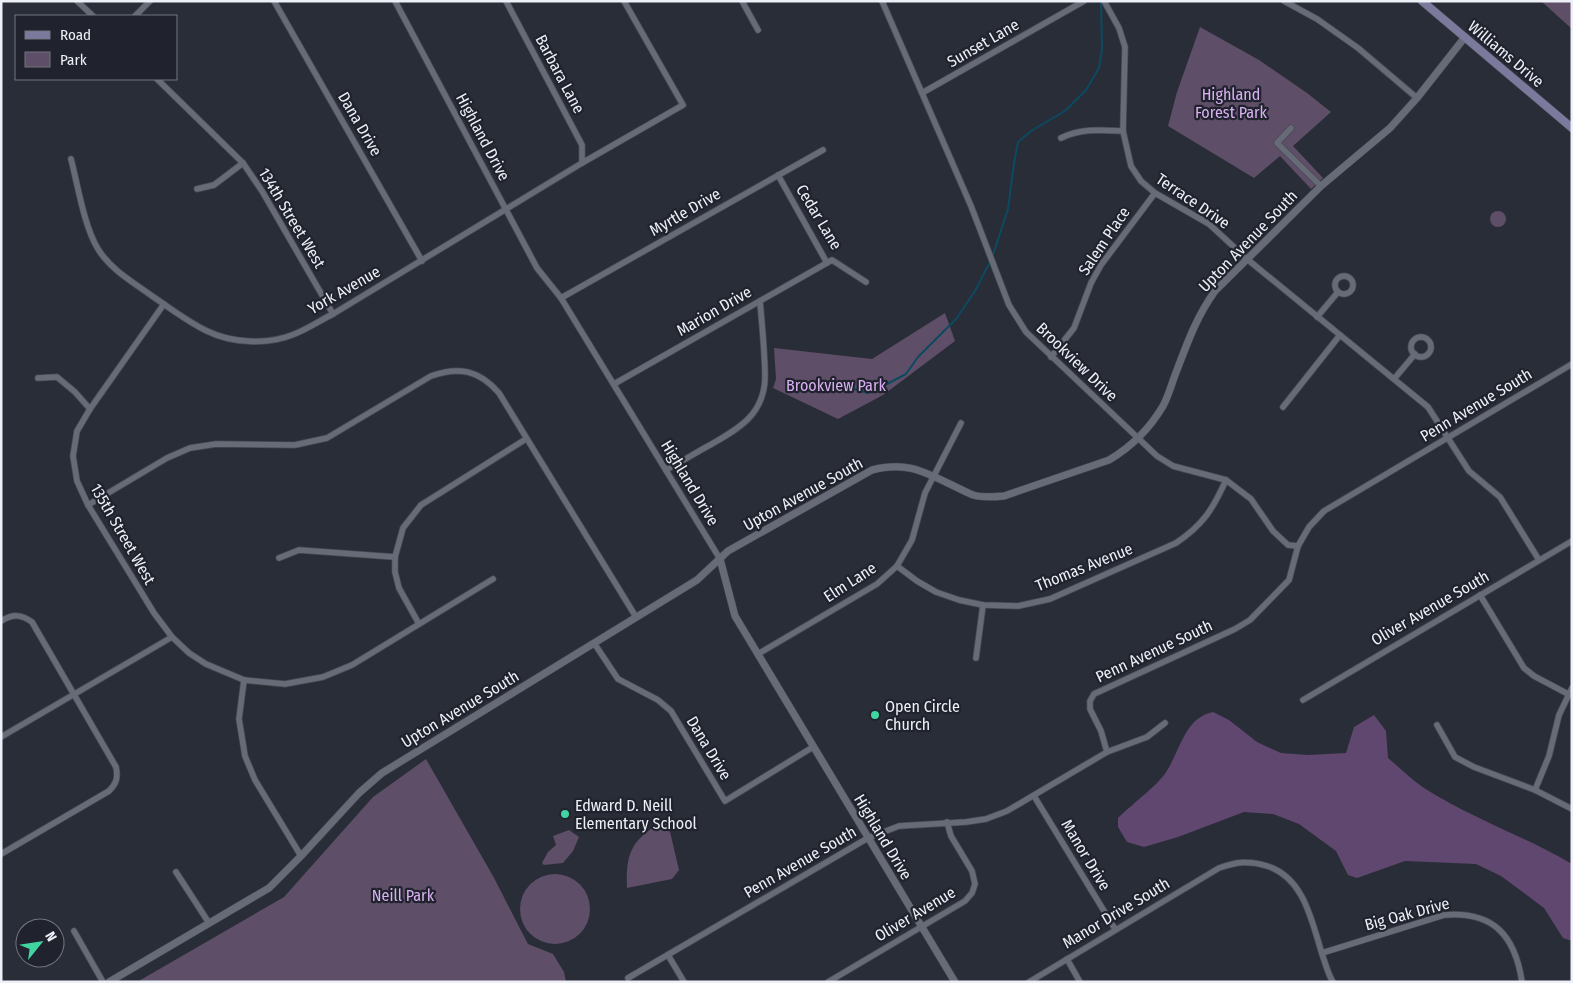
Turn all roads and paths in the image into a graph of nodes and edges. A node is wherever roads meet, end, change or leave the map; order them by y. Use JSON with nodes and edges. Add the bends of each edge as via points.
{"nodes":[{"id":1,"x":77,"y":1,"type":"edge"},
{"id":2,"x":150,"y":1,"type":"edge"},
{"id":3,"x":274,"y":1,"type":"edge"},
{"id":4,"x":396,"y":1,"type":"edge"},
{"id":5,"x":506,"y":1,"type":"edge"},
{"id":6,"x":624,"y":1,"type":"edge"},
{"id":7,"x":742,"y":1,"type":"edge"},
{"id":8,"x":882,"y":1,"type":"edge"},
{"id":9,"x":1084,"y":1,"type":"edge"},
{"id":10,"x":1104,"y":1,"type":"edge"},
{"id":11,"x":1284,"y":1,"type":"edge"},
{"id":12,"x":1422,"y":1,"type":"edge"},
{"id":13,"x":92,"y":15,"type":"edge"},
{"id":14,"x":136,"y":15,"type":"edge"},
{"id":15,"x":758,"y":30,"type":"dead end"},
{"id":16,"x":1465,"y":38,"type":"junction"},
{"id":17,"x":158,"y":80,"type":"edge"},
{"id":18,"x":922,"y":93,"type":"junction"},
{"id":19,"x":1417,"y":98,"type":"junction"},
{"id":20,"x":1291,"y":128,"type":"dead end"},
{"id":21,"x":1572,"y":128,"type":"edge"},
{"id":22,"x":1123,"y":130,"type":"junction"},
{"id":23,"x":1061,"y":138,"type":"dead end"},
{"id":24,"x":823,"y":150,"type":"dead end"},
{"id":25,"x":71,"y":158,"type":"dead end"},
{"id":26,"x":243,"y":163,"type":"junction"},
{"id":27,"x":582,"y":163,"type":"junction"},
{"id":28,"x":778,"y":175,"type":"junction"},
{"id":29,"x":1321,"y":186,"type":"junction"},
{"id":30,"x":197,"y":189,"type":"dead end"},
{"id":31,"x":1154,"y":193,"type":"junction"},
{"id":32,"x":506,"y":209,"type":"junction"},
{"id":33,"x":1247,"y":259,"type":"junction"},
{"id":34,"x":422,"y":261,"type":"junction"},
{"id":35,"x":827,"y":263,"type":"junction"},
{"id":36,"x":866,"y":282,"type":"dead end"},
{"id":37,"x":1338,"y":292,"type":"dead end"},
{"id":38,"x":561,"y":298,"type":"junction"},
{"id":39,"x":760,"y":301,"type":"junction"},
{"id":40,"x":164,"y":304,"type":"junction"},
{"id":41,"x":333,"y":314,"type":"junction"},
{"id":42,"x":1317,"y":317,"type":"junction"},
{"id":43,"x":1340,"y":336,"type":"junction"},
{"id":44,"x":1415,"y":354,"type":"dead end"},
{"id":45,"x":1051,"y":357,"type":"junction"},
{"id":46,"x":1572,"y":364,"type":"edge"},
{"id":47,"x":38,"y":378,"type":"dead end"},
{"id":48,"x":1394,"y":379,"type":"junction"},
{"id":49,"x":614,"y":384,"type":"junction"},
{"id":50,"x":1283,"y":407,"type":"dead end"},
{"id":51,"x":90,"y":409,"type":"junction"},
{"id":52,"x":961,"y":423,"type":"dead end"},
{"id":53,"x":1137,"y":438,"type":"junction"},
{"id":54,"x":1448,"y":438,"type":"junction"},
{"id":55,"x":526,"y":439,"type":"junction"},
{"id":56,"x":666,"y":470,"type":"junction"},
{"id":57,"x":933,"y":476,"type":"junction"},
{"id":58,"x":1226,"y":480,"type":"junction"},
{"id":59,"x":88,"y":505,"type":"junction"},
{"id":60,"x":1572,"y":541,"type":"edge"},
{"id":61,"x":1298,"y":546,"type":"junction"},
{"id":62,"x":395,"y":557,"type":"junction"},
{"id":63,"x":279,"y":558,"type":"dead end"},
{"id":64,"x":720,"y":558,"type":"junction"},
{"id":65,"x":1538,"y":560,"type":"junction"},
{"id":66,"x":897,"y":566,"type":"junction"},
{"id":67,"x":492,"y":579,"type":"dead end"},
{"id":68,"x":1480,"y":595,"type":"junction"},
{"id":69,"x":983,"y":605,"type":"junction"},
{"id":70,"x":636,"y":617,"type":"junction"},
{"id":71,"x":1,"y":621,"type":"edge"},
{"id":72,"x":419,"y":624,"type":"junction"},
{"id":73,"x":172,"y":637,"type":"junction"},
{"id":74,"x":594,"y":643,"type":"junction"},
{"id":75,"x":758,"y":654,"type":"junction"},
{"id":76,"x":976,"y":658,"type":"dead end"},
{"id":77,"x":244,"y":680,"type":"junction"},
{"id":78,"x":1570,"y":691,"type":"edge"},
{"id":79,"x":74,"y":695,"type":"junction"},
{"id":80,"x":1303,"y":700,"type":"dead end"},
{"id":81,"x":1165,"y":723,"type":"dead end"},
{"id":82,"x":1437,"y":725,"type":"dead end"},
{"id":83,"x":1,"y":737,"type":"edge"},
{"id":84,"x":813,"y":747,"type":"junction"},
{"id":85,"x":1107,"y":752,"type":"junction"},
{"id":86,"x":1535,"y":790,"type":"junction"},
{"id":87,"x":1034,"y":796,"type":"junction"},
{"id":88,"x":1572,"y":809,"type":"edge"},
{"id":89,"x":947,"y":822,"type":"junction"},
{"id":90,"x":868,"y":838,"type":"junction"},
{"id":91,"x":1,"y":854,"type":"edge"},
{"id":92,"x":301,"y":856,"type":"junction"},
{"id":93,"x":176,"y":872,"type":"dead end"},
{"id":94,"x":209,"y":923,"type":"junction"},
{"id":95,"x":922,"y":927,"type":"junction"},
{"id":96,"x":1115,"y":929,"type":"junction"},
{"id":97,"x":74,"y":931,"type":"dead end"},
{"id":98,"x":1322,"y":953,"type":"junction"},
{"id":99,"x":668,"y":955,"type":"junction"},
{"id":100,"x":1067,"y":959,"type":"junction"},
{"id":101,"x":628,"y":978,"type":"dead end"},
{"id":102,"x":103,"y":982,"type":"edge"},
{"id":103,"x":109,"y":982,"type":"edge"},
{"id":104,"x":684,"y":982,"type":"edge"},
{"id":105,"x":828,"y":982,"type":"edge"},
{"id":106,"x":954,"y":982,"type":"edge"},
{"id":107,"x":1028,"y":982,"type":"edge"},
{"id":108,"x":1080,"y":982,"type":"edge"},
{"id":109,"x":1333,"y":982,"type":"edge"},
{"id":110,"x":1522,"y":982,"type":"edge"}],
"edges":[{"from":1,"to":13,"type":"street"},
{"from":2,"to":14,"type":"street"},
{"from":3,"to":34,"type":"street","name":"Dana Drive"},
{"from":4,"to":32,"type":"street","name":"Highland Drive"},
{"from":5,"to":27,"type":"street","name":"Barbara Lane","via":[[582,145]]},
{"from":6,"to":27,"type":"street","name":"York Avenue","via":[[682,105]]},
{"from":7,"to":15,"type":"street"},
{"from":8,"to":18,"type":"street","name":"Brookview Drive"},
{"from":9,"to":18,"type":"street","name":"Sunset Lane"},
{"from":10,"to":22,"type":"street","name":"Terrace Drive","via":[[1125,47]]},
{"from":11,"to":19,"type":"street","via":[[1358,48]]},
{"from":12,"to":16,"type":"main road","name":"Williams Drive"},
{"from":16,"to":19,"type":"street","name":"Upton Avenue South"},
{"from":16,"to":21,"type":"main road","name":"Williams Drive"},
{"from":17,"to":26,"type":"street","name":"134th Street West"},
{"from":18,"to":45,"type":"street","name":"Brookview Drive","via":[[972,206],[1009,305],[1026,332]]},
{"from":19,"to":29,"type":"street","name":"Upton Avenue South","via":[[1390,128]]},
{"from":20,"to":29,"type":"street","via":[[1277,142]]},
{"from":22,"to":23,"type":"street","via":[[1092,129]]},
{"from":22,"to":31,"type":"street","name":"Terrace Drive","via":[[1131,166]]},
{"from":24,"to":28,"type":"street","name":"Myrtle Drive"},
{"from":25,"to":40,"type":"street","name":"York Avenue","via":[[89,230],[98,250],[115,270]]},
{"from":26,"to":30,"type":"street","name":"134th Street West","via":[[214,186]]},
{"from":26,"to":41,"type":"street","name":"134th Street West"},
{"from":27,"to":32,"type":"street","name":"York Avenue"},
{"from":28,"to":35,"type":"street","name":"Cedar Lane"},
{"from":28,"to":38,"type":"street","name":"Myrtle Drive"},
{"from":29,"to":33,"type":"street","name":"Upton Avenue South"},
{"from":31,"to":33,"type":"street","name":"Terrace Drive","via":[[1209,224]]},
{"from":31,"to":45,"type":"street","name":"Salem Place","via":[[1101,265],[1074,328]]},
{"from":32,"to":34,"type":"street","name":"York Avenue"},
{"from":32,"to":38,"type":"street","name":"Highland Drive","via":[[537,268]]},
{"from":33,"to":42,"type":"street","name":"Terrace Drive"},
{"from":33,"to":53,"type":"street","name":"Upton Avenue South","via":[[1202,309],[1164,404]]},
{"from":34,"to":41,"type":"street","name":"York Avenue"},
{"from":35,"to":36,"type":"street","name":"Cedar Lane","via":[[832,260]]},
{"from":35,"to":39,"type":"street","name":"Marion Drive"},
{"from":37,"to":42,"type":"street"},
{"from":38,"to":49,"type":"street","name":"Highland Drive"},
{"from":39,"to":49,"type":"street","name":"Marion Drive"},
{"from":39,"to":56,"type":"street","via":[[765,379],[757,408],[738,429]]},
{"from":40,"to":41,"type":"street","name":"York Avenue","via":[[207,331],[248,341],[292,335]]},
{"from":40,"to":51,"type":"street","name":"135th Street West"},
{"from":42,"to":43,"type":"street","name":"Terrace Drive"},
{"from":43,"to":48,"type":"street","name":"Terrace Drive"},
{"from":43,"to":50,"type":"street"},
{"from":44,"to":48,"type":"street"},
{"from":45,"to":53,"type":"street","name":"Brookview Drive"},
{"from":46,"to":54,"type":"street","name":"Penn Avenue South"},
{"from":47,"to":51,"type":"street","via":[[57,377]]},
{"from":48,"to":54,"type":"street","name":"Terrace Drive","via":[[1428,407]]},
{"from":49,"to":56,"type":"street","name":"Highland Drive"},
{"from":51,"to":59,"type":"street","name":"135th Street West","via":[[77,431],[73,456],[77,481]]},
{"from":52,"to":57,"type":"street","name":"Elm Lane"},
{"from":53,"to":57,"type":"street","name":"Upton Avenue South","via":[[1124,452],[1109,460],[1004,496],[974,495]]},
{"from":53,"to":58,"type":"street","name":"Brookview Drive","via":[[1173,466]]},
{"from":54,"to":61,"type":"street","name":"Penn Avenue South","via":[[1324,511],[1308,526]]},
{"from":54,"to":65,"type":"street","name":"Terrace Drive","via":[[1469,471],[1500,497]]},
{"from":55,"to":59,"type":"street","via":[[489,382],[469,372],[447,371],[431,376],[326,438],[295,445],[216,444],[190,448]]},
{"from":55,"to":62,"type":"street","via":[[421,505],[403,528]]},
{"from":55,"to":70,"type":"street"},
{"from":56,"to":64,"type":"street","name":"Highland Drive"},
{"from":57,"to":64,"type":"street","name":"Upton Avenue South","via":[[902,466],[872,470]]},
{"from":57,"to":66,"type":"street","name":"Elm Lane","via":[[912,540]]},
{"from":58,"to":61,"type":"street","name":"Brookview Drive","via":[[1252,499],[1272,531],[1288,545]]},
{"from":58,"to":69,"type":"street","name":"Thomas Avenue","via":[[1205,519],[1176,543],[1050,599],[1018,606]]},
{"from":59,"to":73,"type":"street","name":"135th Street West"},
{"from":60,"to":65,"type":"street","name":"Oliver Avenue South"},
{"from":61,"to":85,"type":"street","name":"Penn Avenue South","via":[[1289,580],[1250,620],[1094,694],[1090,710],[1102,731]]},
{"from":62,"to":63,"type":"street","via":[[299,550]]},
{"from":62,"to":72,"type":"street","via":[[399,588]]},
{"from":64,"to":70,"type":"street","name":"Upton Avenue South","via":[[697,580]]},
{"from":64,"to":75,"type":"street","name":"Highland Drive","via":[[735,616]]},
{"from":65,"to":68,"type":"street","name":"Oliver Avenue South"},
{"from":66,"to":69,"type":"street","name":"Thomas Avenue","via":[[936,592]]},
{"from":66,"to":75,"type":"street","name":"Elm Lane","via":[[877,584]]},
{"from":67,"to":72,"type":"street","name":"135th Street West"},
{"from":68,"to":78,"type":"street","via":[[1524,668],[1534,676]]},
{"from":68,"to":80,"type":"street","name":"Oliver Avenue South"},
{"from":69,"to":76,"type":"street"},
{"from":70,"to":74,"type":"street","name":"Upton Avenue South"},
{"from":71,"to":79,"type":"street","via":[[17,614],[32,622]]},
{"from":72,"to":77,"type":"street","name":"135th Street West","via":[[352,665],[323,677],[286,684]]},
{"from":73,"to":77,"type":"street","name":"135th Street West","via":[[206,664]]},
{"from":73,"to":79,"type":"street"},
{"from":74,"to":84,"type":"street","name":"Dana Drive","via":[[618,679],[658,700],[670,711],[725,801]]},
{"from":74,"to":92,"type":"street","name":"Upton Avenue South","via":[[382,773]]},
{"from":75,"to":84,"type":"street","name":"Highland Drive"},
{"from":77,"to":92,"type":"street","via":[[239,719],[245,756],[254,780]]},
{"from":78,"to":86,"type":"street"},
{"from":79,"to":83,"type":"street"},
{"from":79,"to":91,"type":"street","via":[[116,767],[115,785]]},
{"from":81,"to":85,"type":"street","via":[[1147,737]]},
{"from":82,"to":86,"type":"street","via":[[1455,757]]},
{"from":84,"to":90,"type":"street","name":"Highland Drive"},
{"from":85,"to":87,"type":"street","name":"Penn Avenue South"},
{"from":86,"to":88,"type":"street"},
{"from":87,"to":89,"type":"street","name":"Penn Avenue South","via":[[986,819]]},
{"from":87,"to":96,"type":"street","name":"Manor Drive"},
{"from":89,"to":90,"type":"street","name":"Penn Avenue South","via":[[899,826]]},
{"from":89,"to":95,"type":"street","name":"Oliver Avenue","via":[[972,870],[975,884],[966,901]]},
{"from":90,"to":95,"type":"street","name":"Highland Drive"},
{"from":90,"to":99,"type":"street","name":"Penn Avenue South"},
{"from":92,"to":94,"type":"street","name":"Upton Avenue South","via":[[268,888]]},
{"from":93,"to":94,"type":"street"},
{"from":94,"to":103,"type":"street","name":"Upton Avenue South"},
{"from":95,"to":105,"type":"street","name":"Oliver Avenue"},
{"from":95,"to":106,"type":"street","name":"Highland Drive"},
{"from":96,"to":98,"type":"street","name":"Manor Drive South","via":[[1218,868],[1235,862],[1254,862],[1277,869],[1297,886]]},
{"from":96,"to":100,"type":"street","name":"Manor Drive South"},
{"from":97,"to":102,"type":"street"},
{"from":98,"to":109,"type":"street"},
{"from":98,"to":110,"type":"street","name":"Big Oak Drive","via":[[1444,915],[1461,913],[1478,917],[1499,929],[1513,947]]},
{"from":99,"to":101,"type":"street","name":"Penn Avenue South"},
{"from":99,"to":104,"type":"street"},
{"from":100,"to":107,"type":"street","name":"Manor Drive South"},
{"from":100,"to":108,"type":"street"}]}
